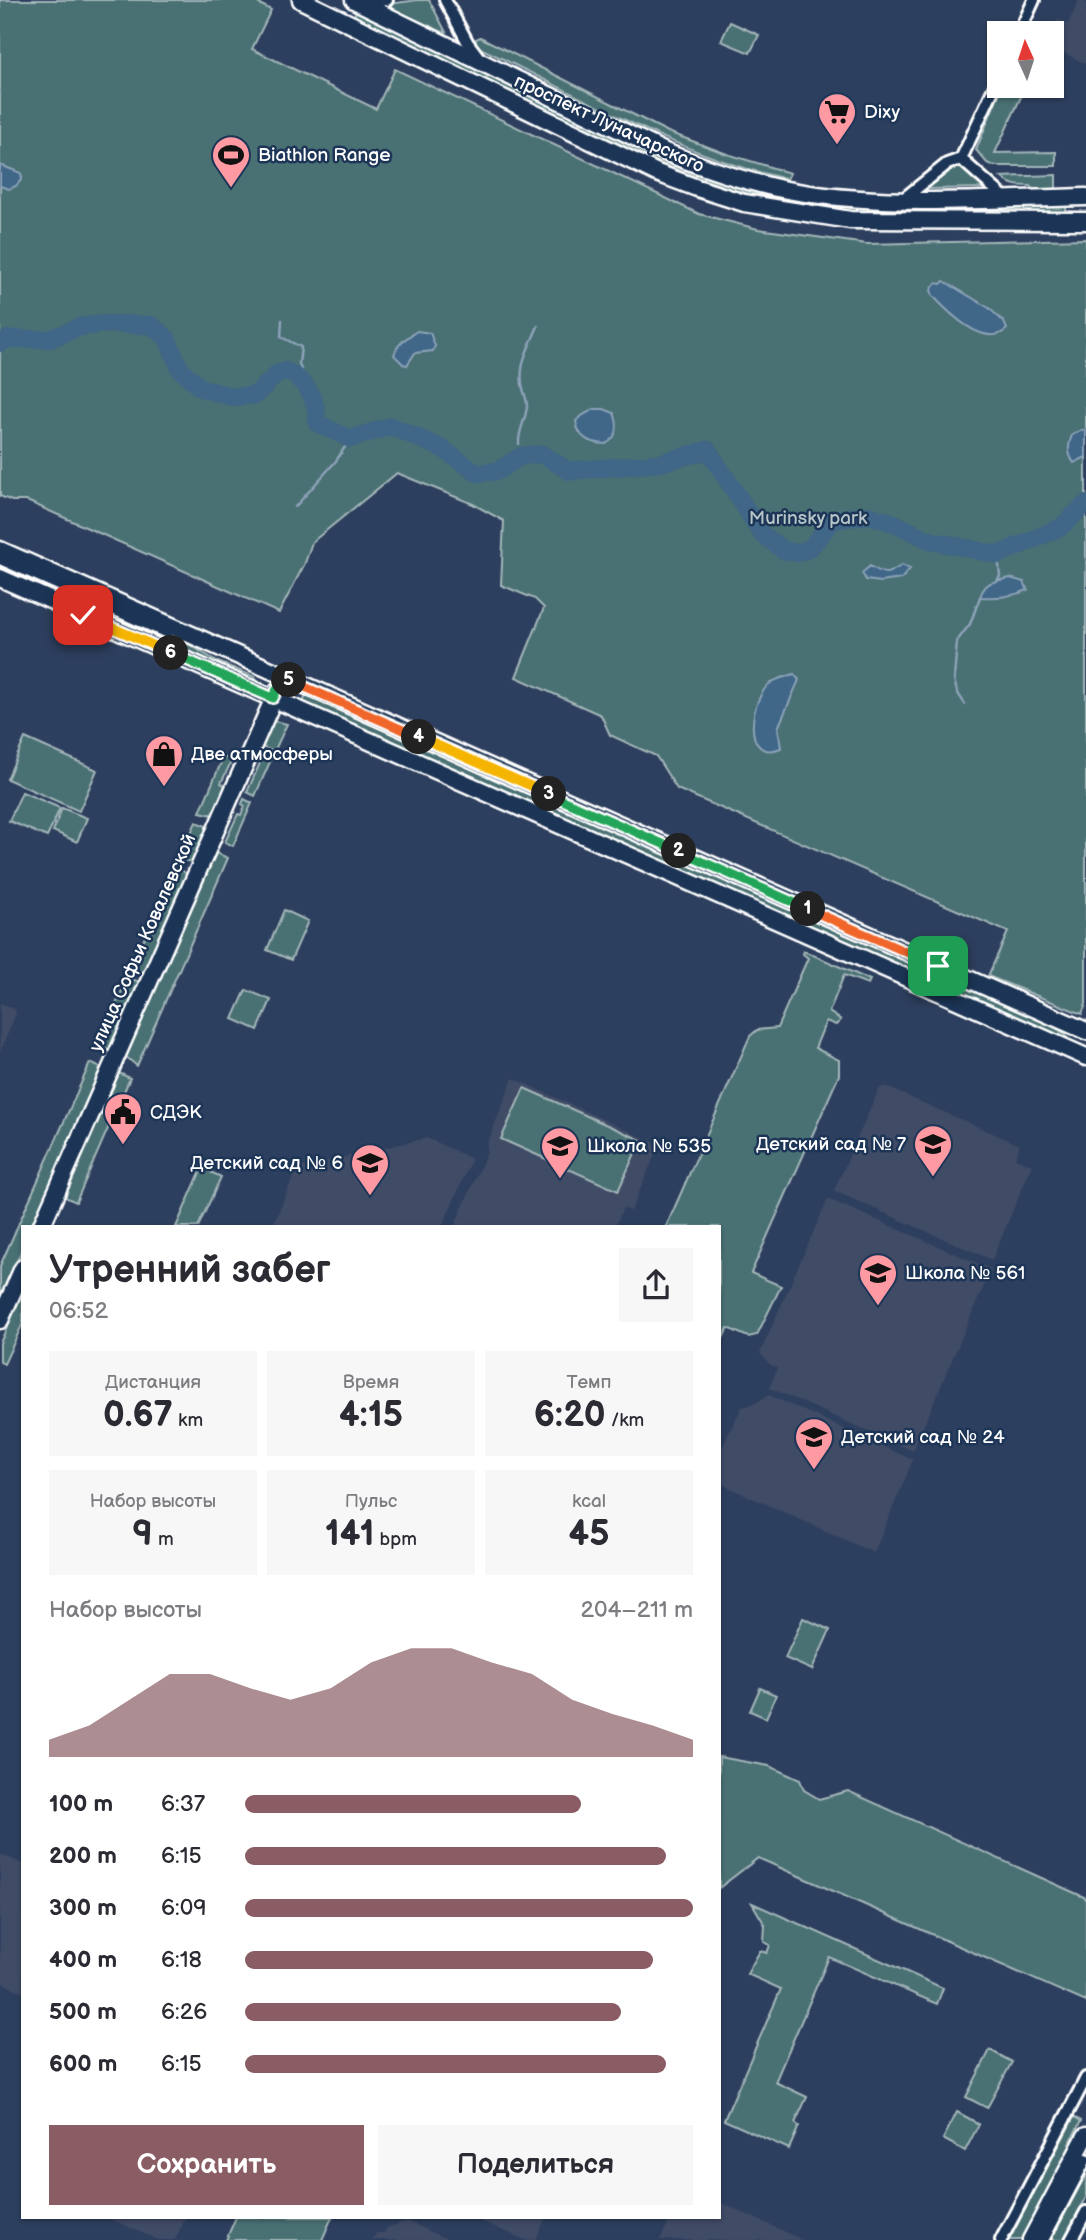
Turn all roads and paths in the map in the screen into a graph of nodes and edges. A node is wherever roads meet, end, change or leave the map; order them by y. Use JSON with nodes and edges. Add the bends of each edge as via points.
{"nodes":[{"id":1,"x":301,"y":0,"type":"edge"},
{"id":2,"x":387,"y":0,"type":"edge"},
{"id":3,"x":445,"y":0,"type":"edge"},
{"id":4,"x":1034,"y":0,"type":"edge"},
{"id":5,"x":357,"y":2,"type":"edge"},
{"id":6,"x":1024,"y":21,"type":"edge"},
{"id":7,"x":481,"y":61,"type":"junction"},
{"id":8,"x":989,"y":98,"type":"edge"},
{"id":9,"x":961,"y":159,"type":"junction"},
{"id":10,"x":1080,"y":197,"type":"edge"},
{"id":11,"x":1005,"y":198,"type":"junction"},
{"id":12,"x":902,"y":200,"type":"junction"},
{"id":13,"x":1078,"y":221,"type":"edge"},
{"id":14,"x":0,"y":550,"type":"edge"},
{"id":15,"x":0,"y":559,"type":"edge"},
{"id":16,"x":0,"y":578,"type":"edge"},
{"id":17,"x":281,"y":680,"type":"junction"},
{"id":18,"x":273,"y":698,"type":"junction"},
{"id":19,"x":1084,"y":1030,"type":"edge"},
{"id":20,"x":1079,"y":1054,"type":"edge"},
{"id":21,"x":42,"y":1225,"type":"edge"},
{"id":22,"x":21,"y":1273,"type":"edge"},
{"id":23,"x":0,"y":1320,"type":"edge"},
{"id":24,"x":1086,"y":2078,"type":"edge"},
{"id":25,"x":1086,"y":2136,"type":"edge"},
{"id":26,"x":1086,"y":2159,"type":"edge"},
{"id":27,"x":1086,"y":2212,"type":"edge"},
{"id":28,"x":1001,"y":2240,"type":"edge"},
{"id":29,"x":1031,"y":2240,"type":"edge"},
{"id":30,"x":1043,"y":2240,"type":"edge"},
{"id":31,"x":1071,"y":2240,"type":"edge"}],
"edges":[{"from":1,"to":13,"type":"main road","name":"проспект Луначарского","via":[[657,173],[744,203],[850,220]]},
{"from":2,"to":5,"type":"street"},
{"from":3,"to":7,"type":"street"},
{"from":4,"to":6,"type":"street"},
{"from":5,"to":7,"type":"main road","name":"проспект Луначарского"},
{"from":7,"to":12,"type":"main road","name":"проспект Луначарского","via":[[705,169],[788,190]]},
{"from":8,"to":9,"type":"street"},
{"from":9,"to":11,"type":"street"},
{"from":9,"to":12,"type":"street","via":[[947,164]]},
{"from":10,"to":11,"type":"main road","name":"проспект Луначарского"},
{"from":10,"to":13,"type":"main road"},
{"from":11,"to":12,"type":"main road","name":"проспект Луначарского"},
{"from":14,"to":17,"type":"main road","via":[[261,665]]},
{"from":15,"to":17,"type":"street"},
{"from":16,"to":18,"type":"main road"},
{"from":17,"to":18,"type":"main road","name":"улица Софьи Ковалевской"},
{"from":17,"to":19,"type":"main road"},
{"from":18,"to":20,"type":"main road"},
{"from":18,"to":21,"type":"main road","name":"улица Софьи Ковалевской"},
{"from":19,"to":20,"type":"main road"},
{"from":22,"to":23,"type":"main road"},
{"from":24,"to":28,"type":"street"},
{"from":25,"to":29,"type":"main road"},
{"from":26,"to":30,"type":"street"},
{"from":27,"to":31,"type":"street"}]}
